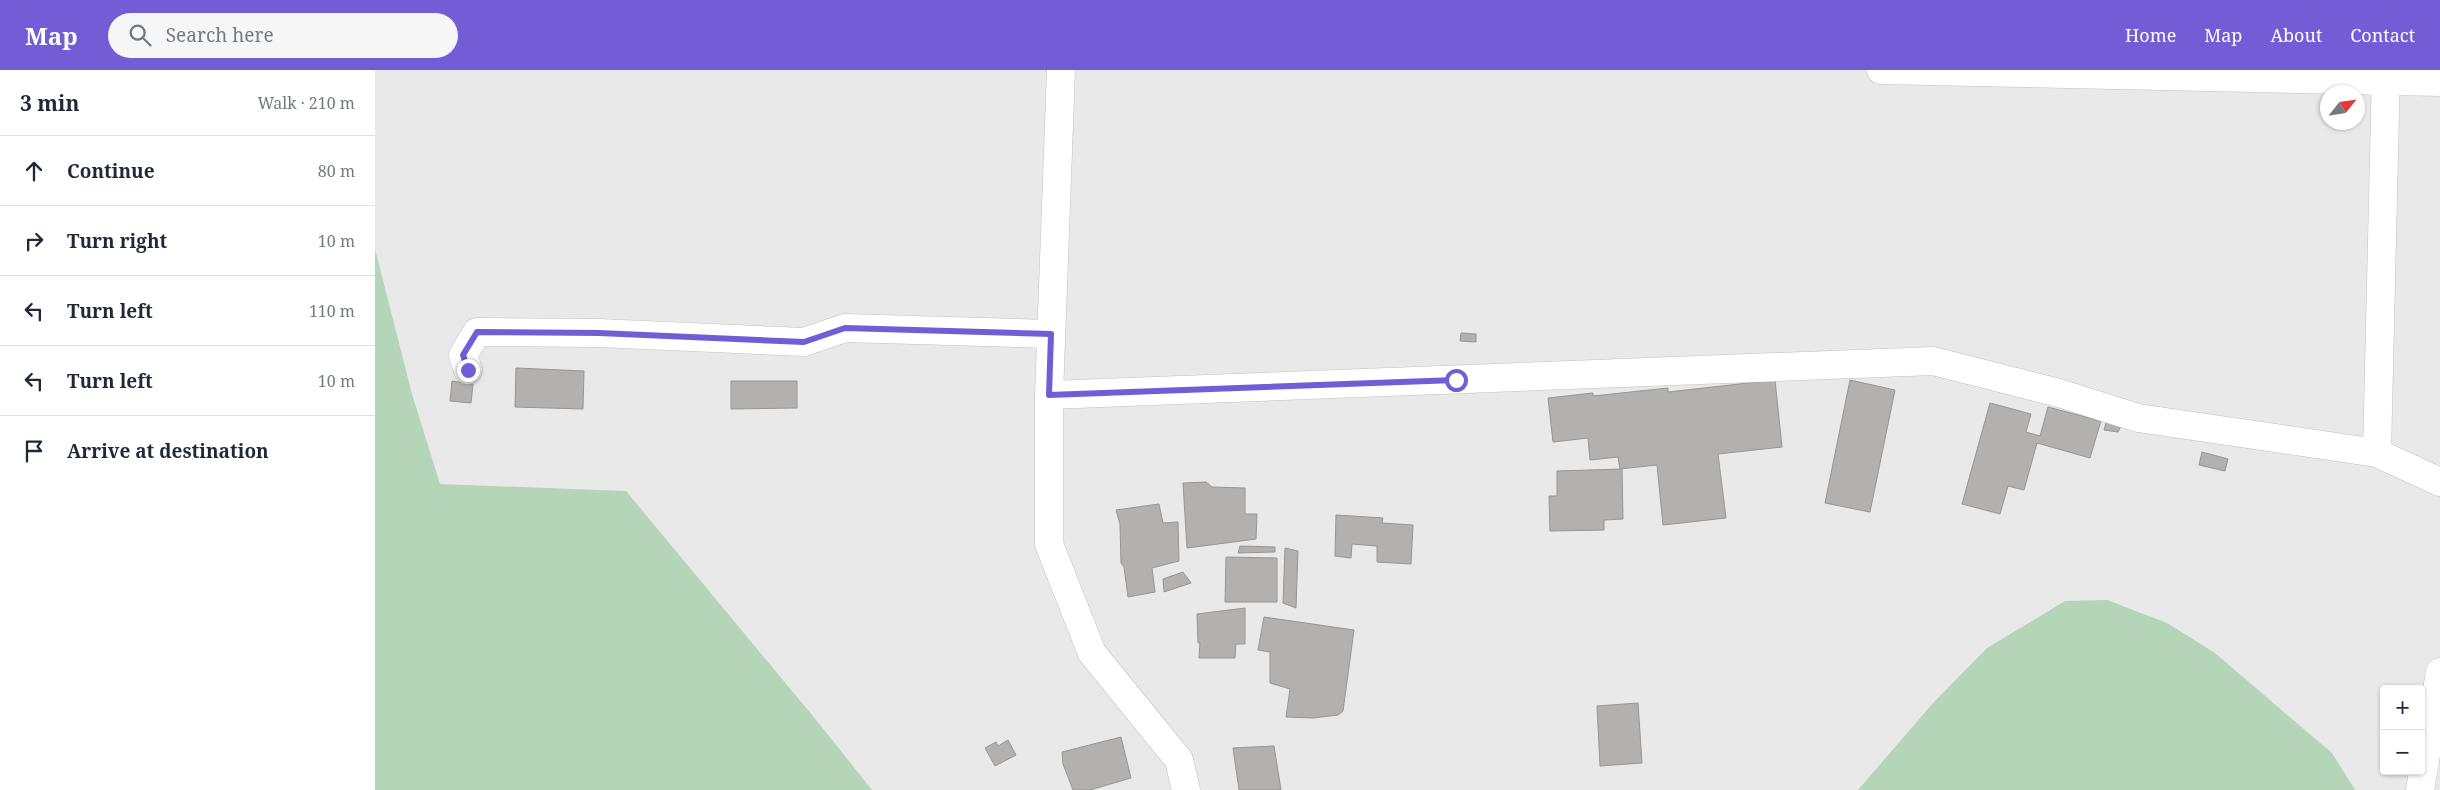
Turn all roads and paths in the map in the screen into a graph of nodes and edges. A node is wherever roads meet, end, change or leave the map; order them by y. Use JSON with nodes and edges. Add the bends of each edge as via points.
{"nodes":[{"id":1,"x":1061,"y":70,"type":"edge"},
{"id":2,"x":1881,"y":70,"type":"edge"},
{"id":3,"x":2386,"y":75,"type":"edge"},
{"id":4,"x":2440,"y":82,"type":"edge"},
{"id":5,"x":1051,"y":334,"type":"junction"},
{"id":6,"x":468,"y":370,"type":"dead end"},
{"id":7,"x":1049,"y":395,"type":"junction"},
{"id":8,"x":2377,"y":453,"type":"junction"},
{"id":9,"x":2440,"y":482,"type":"edge"},
{"id":10,"x":2440,"y":672,"type":"edge"},
{"id":11,"x":1187,"y":790,"type":"edge"},
{"id":12,"x":2420,"y":790,"type":"edge"}],
"edges":[{"from":1,"to":5,"type":"street"},
{"from":2,"to":3,"type":"street"},
{"from":3,"to":4,"type":"street"},
{"from":3,"to":8,"type":"street"},
{"from":5,"to":6,"type":"street","via":[[845,328],[804,342],[599,333],[477,332],[463,355]]},
{"from":5,"to":7,"type":"street"},
{"from":7,"to":8,"type":"street","via":[[1933,361],[2059,393],[2138,418]]},
{"from":7,"to":11,"type":"street","via":[[1049,544],[1092,653],[1179,760]]},
{"from":8,"to":9,"type":"street"},
{"from":10,"to":12,"type":"street"}]}
